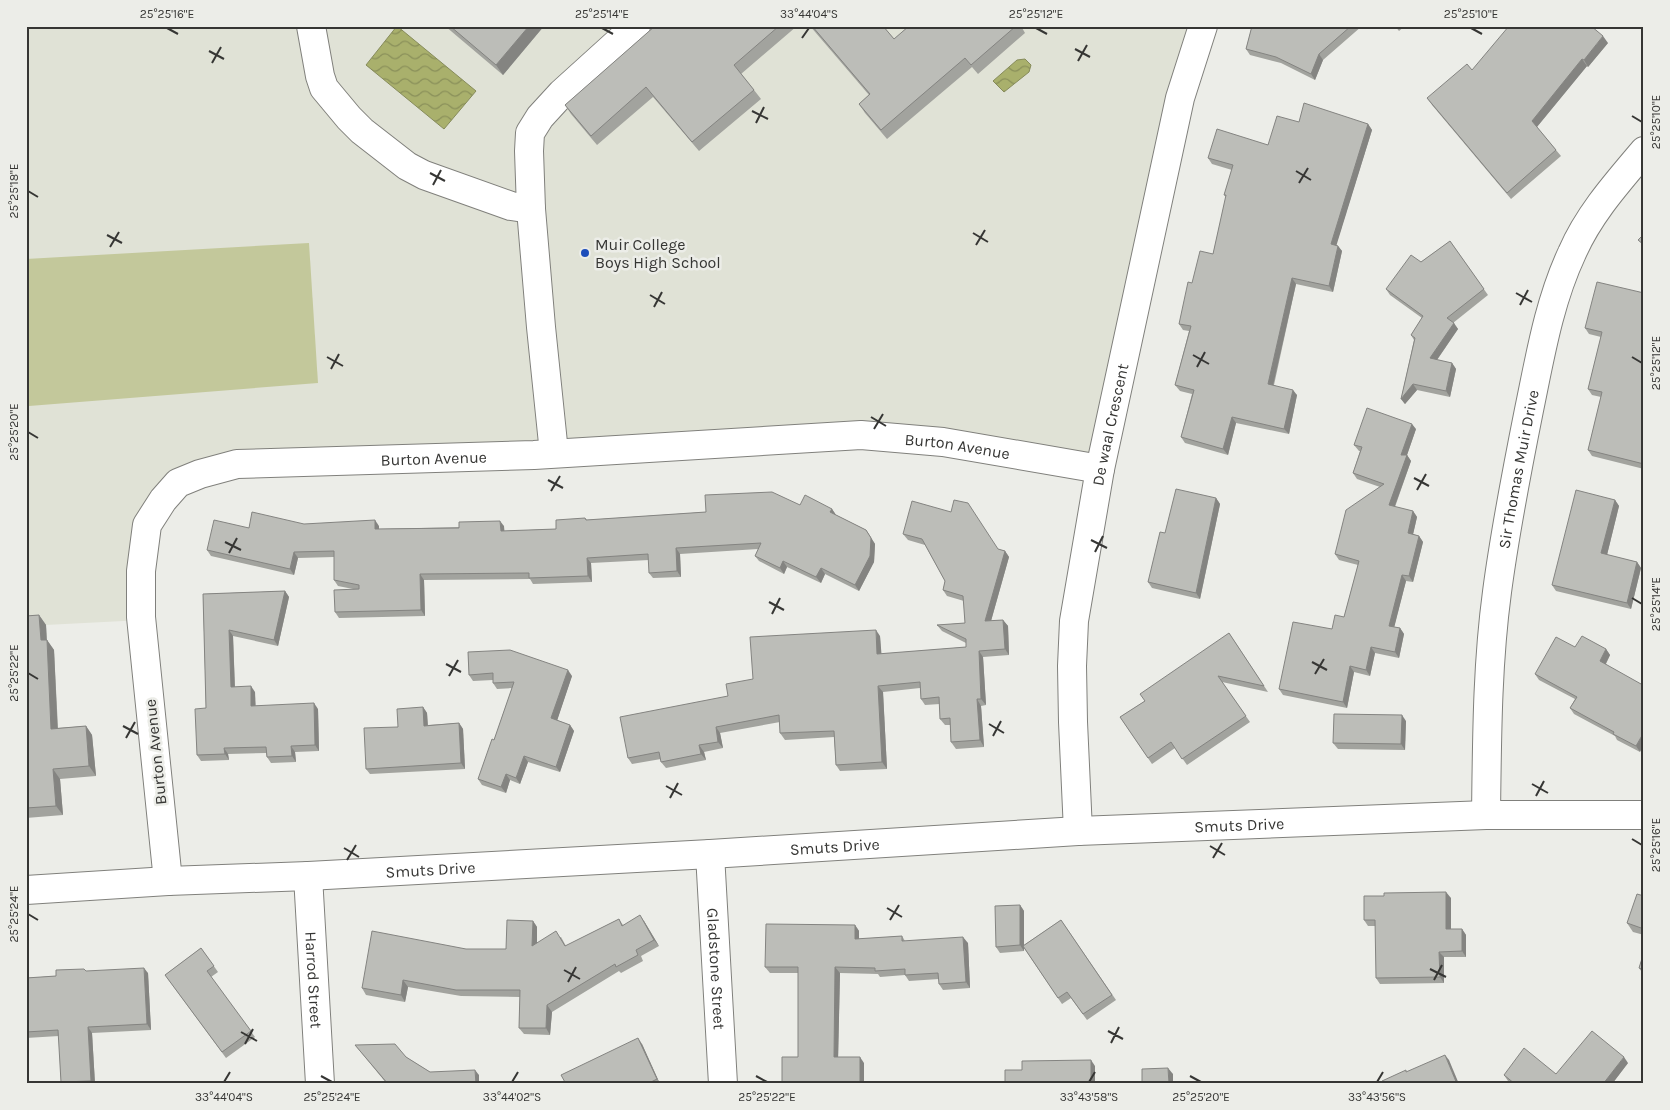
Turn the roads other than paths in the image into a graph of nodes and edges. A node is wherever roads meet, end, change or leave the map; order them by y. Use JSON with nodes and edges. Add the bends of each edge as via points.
{"nodes":[{"id":1,"x":311,"y":26,"type":"edge"},
{"id":2,"x":636,"y":26,"type":"edge"},
{"id":3,"x":1203,"y":26,"type":"edge"},
{"id":4,"x":1644,"y":151,"type":"edge"},
{"id":5,"x":531,"y":209,"type":"junction"},
{"id":6,"x":554,"y":453,"type":"junction"},
{"id":7,"x":1100,"y":469,"type":"junction"},
{"id":8,"x":1644,"y":815,"type":"edge"},
{"id":9,"x":1486,"y":816,"type":"junction"},
{"id":10,"x":1078,"y":831,"type":"junction"},
{"id":11,"x":710,"y":854,"type":"junction"},
{"id":12,"x":308,"y":876,"type":"junction"},
{"id":13,"x":168,"y":881,"type":"junction"},
{"id":14,"x":26,"y":890,"type":"edge"},
{"id":15,"x":320,"y":1084,"type":"edge"},
{"id":16,"x":723,"y":1084,"type":"edge"}],
"edges":[{"from":1,"to":5,"type":"street","via":[[324,88],[362,131],[424,175],[511,206]]},
{"from":2,"to":5,"type":"street","via":[[562,93],[530,133]]},
{"from":3,"to":7,"type":"street","name":"De waal Crescent","via":[[1180,98]]},
{"from":4,"to":9,"type":"street","name":"Sir Thomas Muir Drive","via":[[1601,202],[1572,252],[1556,294],[1541,353],[1516,471],[1497,594],[1487,708]]},
{"from":5,"to":6,"type":"street"},
{"from":6,"to":7,"type":"street","name":"Burton Avenue","via":[[861,435],[943,442]]},
{"from":6,"to":13,"type":"street","name":"Burton Avenue","via":[[237,464],[178,483],[147,524],[141,570],[141,617]]},
{"from":7,"to":10,"type":"street","name":"De waal Crescent","via":[[1074,620],[1073,722]]},
{"from":8,"to":9,"type":"street","name":"Smuts Drive"},
{"from":9,"to":10,"type":"street","name":"Smuts Drive"},
{"from":10,"to":11,"type":"street","name":"Smuts Drive"},
{"from":11,"to":12,"type":"street","name":"Smuts Drive"},
{"from":11,"to":16,"type":"street","name":"Gladstone Street"},
{"from":12,"to":13,"type":"street","name":"Smuts Drive"},
{"from":12,"to":15,"type":"street","name":"Harrod Street"},
{"from":13,"to":14,"type":"street","name":"Smuts Drive"}]}
